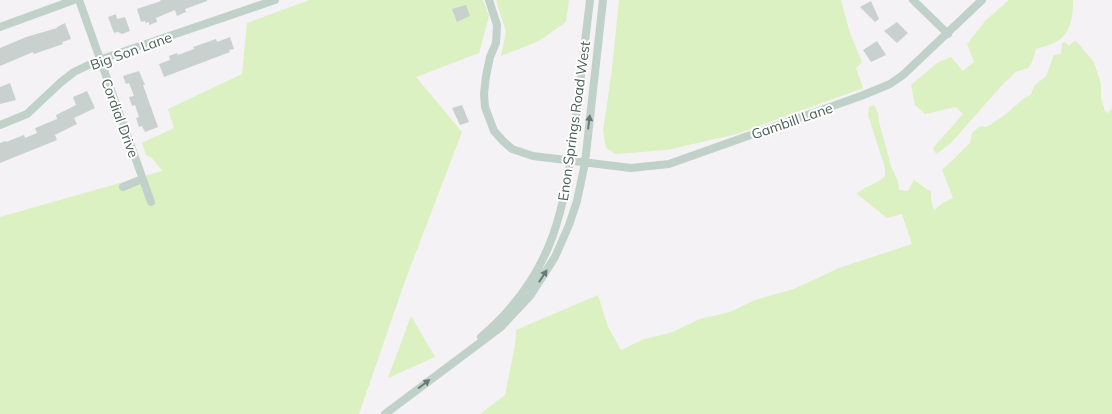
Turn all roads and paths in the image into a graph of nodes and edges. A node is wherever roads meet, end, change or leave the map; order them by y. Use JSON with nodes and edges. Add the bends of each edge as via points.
{"nodes":[{"id":1,"x":74,"y":0,"type":"edge"},
{"id":2,"x":79,"y":0,"type":"edge"},
{"id":3,"x":275,"y":0,"type":"edge"},
{"id":4,"x":489,"y":0,"type":"edge"},
{"id":5,"x":590,"y":0,"type":"edge"},
{"id":6,"x":603,"y":0,"type":"edge"},
{"id":7,"x":913,"y":0,"type":"edge"},
{"id":8,"x":982,"y":0,"type":"edge"},
{"id":9,"x":0,"y":27,"type":"edge"},
{"id":10,"x":948,"y":34,"type":"junction"},
{"id":11,"x":99,"y":60,"type":"junction"},
{"id":12,"x":0,"y":124,"type":"edge"},
{"id":13,"x":571,"y":161,"type":"junction"},
{"id":14,"x":585,"y":163,"type":"junction"},
{"id":15,"x":142,"y":179,"type":"junction"},
{"id":16,"x":123,"y":187,"type":"dead end"},
{"id":17,"x":151,"y":202,"type":"dead end"},
{"id":18,"x":459,"y":357,"type":"junction"},
{"id":19,"x":385,"y":414,"type":"edge"}],
"edges":[{"from":1,"to":9,"type":"street"},
{"from":2,"to":11,"type":"street","name":"Cordial Drive"},
{"from":3,"to":11,"type":"street","name":"Big Son Lane"},
{"from":4,"to":13,"type":"street","name":"Gambill Lane","via":[[497,25],[484,94],[485,107],[494,130],[512,149],[533,156]]},
{"from":5,"to":13,"type":"street","name":"Enon Springs Road West"},
{"from":14,"to":6,"type":"street","one_way":true},
{"from":7,"to":10,"type":"street"},
{"from":8,"to":10,"type":"street","name":"Gambill Lane"},
{"from":10,"to":14,"type":"street","name":"Gambill Lane","via":[[890,84],[831,107],[669,164],[630,168]]},
{"from":11,"to":12,"type":"street","name":"Big Son Lane","via":[[74,72],[27,114]]},
{"from":11,"to":15,"type":"street","name":"Cordial Drive"},
{"from":13,"to":14,"type":"street","name":"Gambill Lane"},
{"from":13,"to":18,"type":"street","name":"Enon Springs Road West","via":[[558,222],[540,264],[508,311]]},
{"from":18,"to":14,"type":"street","one_way":true,"via":[[493,334],[540,282],[569,225]]},
{"from":15,"to":16,"type":"street"},
{"from":15,"to":17,"type":"street","name":"Cordial Drive"},
{"from":19,"to":18,"type":"street","one_way":true}]}
